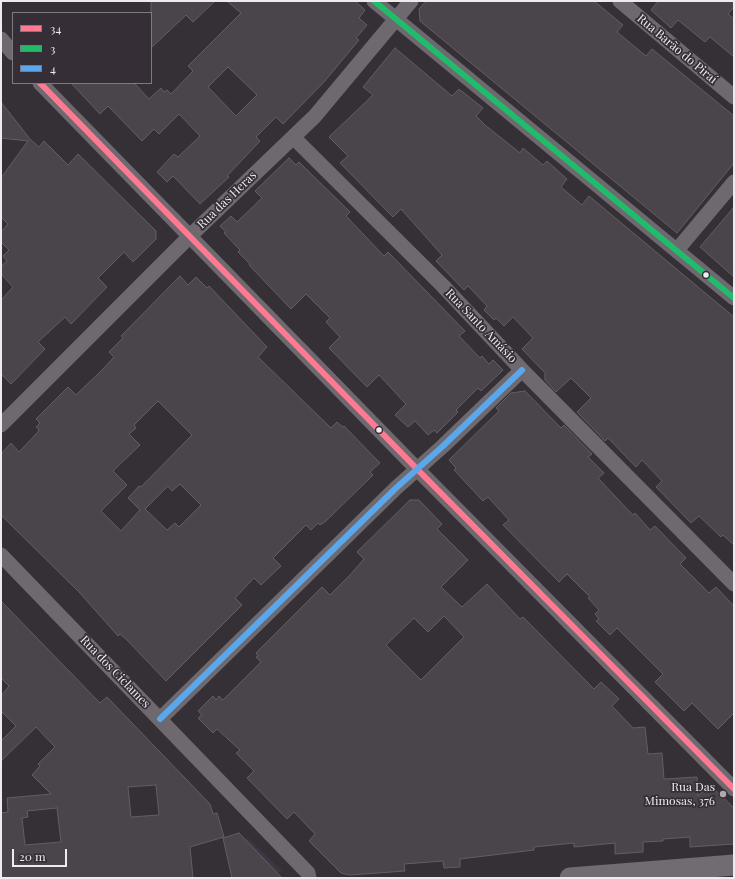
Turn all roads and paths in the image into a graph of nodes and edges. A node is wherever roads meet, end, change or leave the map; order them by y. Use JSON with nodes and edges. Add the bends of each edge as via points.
{"nodes":[{"id":1,"x":374,"y":1,"type":"edge"},
{"id":2,"x":411,"y":1,"type":"edge"},
{"id":3,"x":620,"y":1,"type":"edge"},
{"id":4,"x":396,"y":19,"type":"junction"},
{"id":5,"x":1,"y":39,"type":"edge"},
{"id":6,"x":12,"y":52,"type":"edge"},
{"id":7,"x":41,"y":84,"type":"edge"},
{"id":8,"x":734,"y":96,"type":"edge"},
{"id":9,"x":293,"y":137,"type":"junction"},
{"id":10,"x":734,"y":182,"type":"edge"},
{"id":11,"x":190,"y":236,"type":"junction"},
{"id":12,"x":677,"y":250,"type":"junction"},
{"id":13,"x":734,"y":298,"type":"edge"},
{"id":14,"x":522,"y":370,"type":"junction"},
{"id":15,"x":1,"y":425,"type":"edge"},
{"id":16,"x":417,"y":469,"type":"junction"},
{"id":17,"x":1,"y":555,"type":"edge"},
{"id":18,"x":734,"y":584,"type":"edge"},
{"id":19,"x":160,"y":719,"type":"junction"},
{"id":20,"x":734,"y":789,"type":"edge"},
{"id":21,"x":734,"y":865,"type":"edge"},
{"id":22,"x":310,"y":878,"type":"edge"},
{"id":23,"x":570,"y":878,"type":"edge"}],
"edges":[{"from":1,"to":4,"type":"street"},
{"from":2,"to":4,"type":"street","name":"Rua das Heras"},
{"from":3,"to":8,"type":"street","name":"Rua Barão do Piraí"},
{"from":4,"to":9,"type":"street","name":"Rua das Heras","via":[[314,116]]},
{"from":4,"to":12,"type":"street"},
{"from":5,"to":6,"type":"street"},
{"from":7,"to":11,"type":"street"},
{"from":9,"to":11,"type":"street","name":"Rua das Heras"},
{"from":9,"to":14,"type":"street","name":"Rua Santo Amásio","via":[[443,286]]},
{"from":10,"to":12,"type":"street"},
{"from":11,"to":15,"type":"street","name":"Rua das Heras"},
{"from":11,"to":16,"type":"street"},
{"from":12,"to":13,"type":"street"},
{"from":14,"to":16,"type":"street"},
{"from":14,"to":18,"type":"street","name":"Rua Santo Amásio"},
{"from":16,"to":19,"type":"street"},
{"from":16,"to":20,"type":"street"},
{"from":17,"to":19,"type":"street","name":"Rua dos Ciclames"},
{"from":19,"to":22,"type":"street","name":"Rua dos Ciclames"},
{"from":21,"to":23,"type":"main road"}]}
